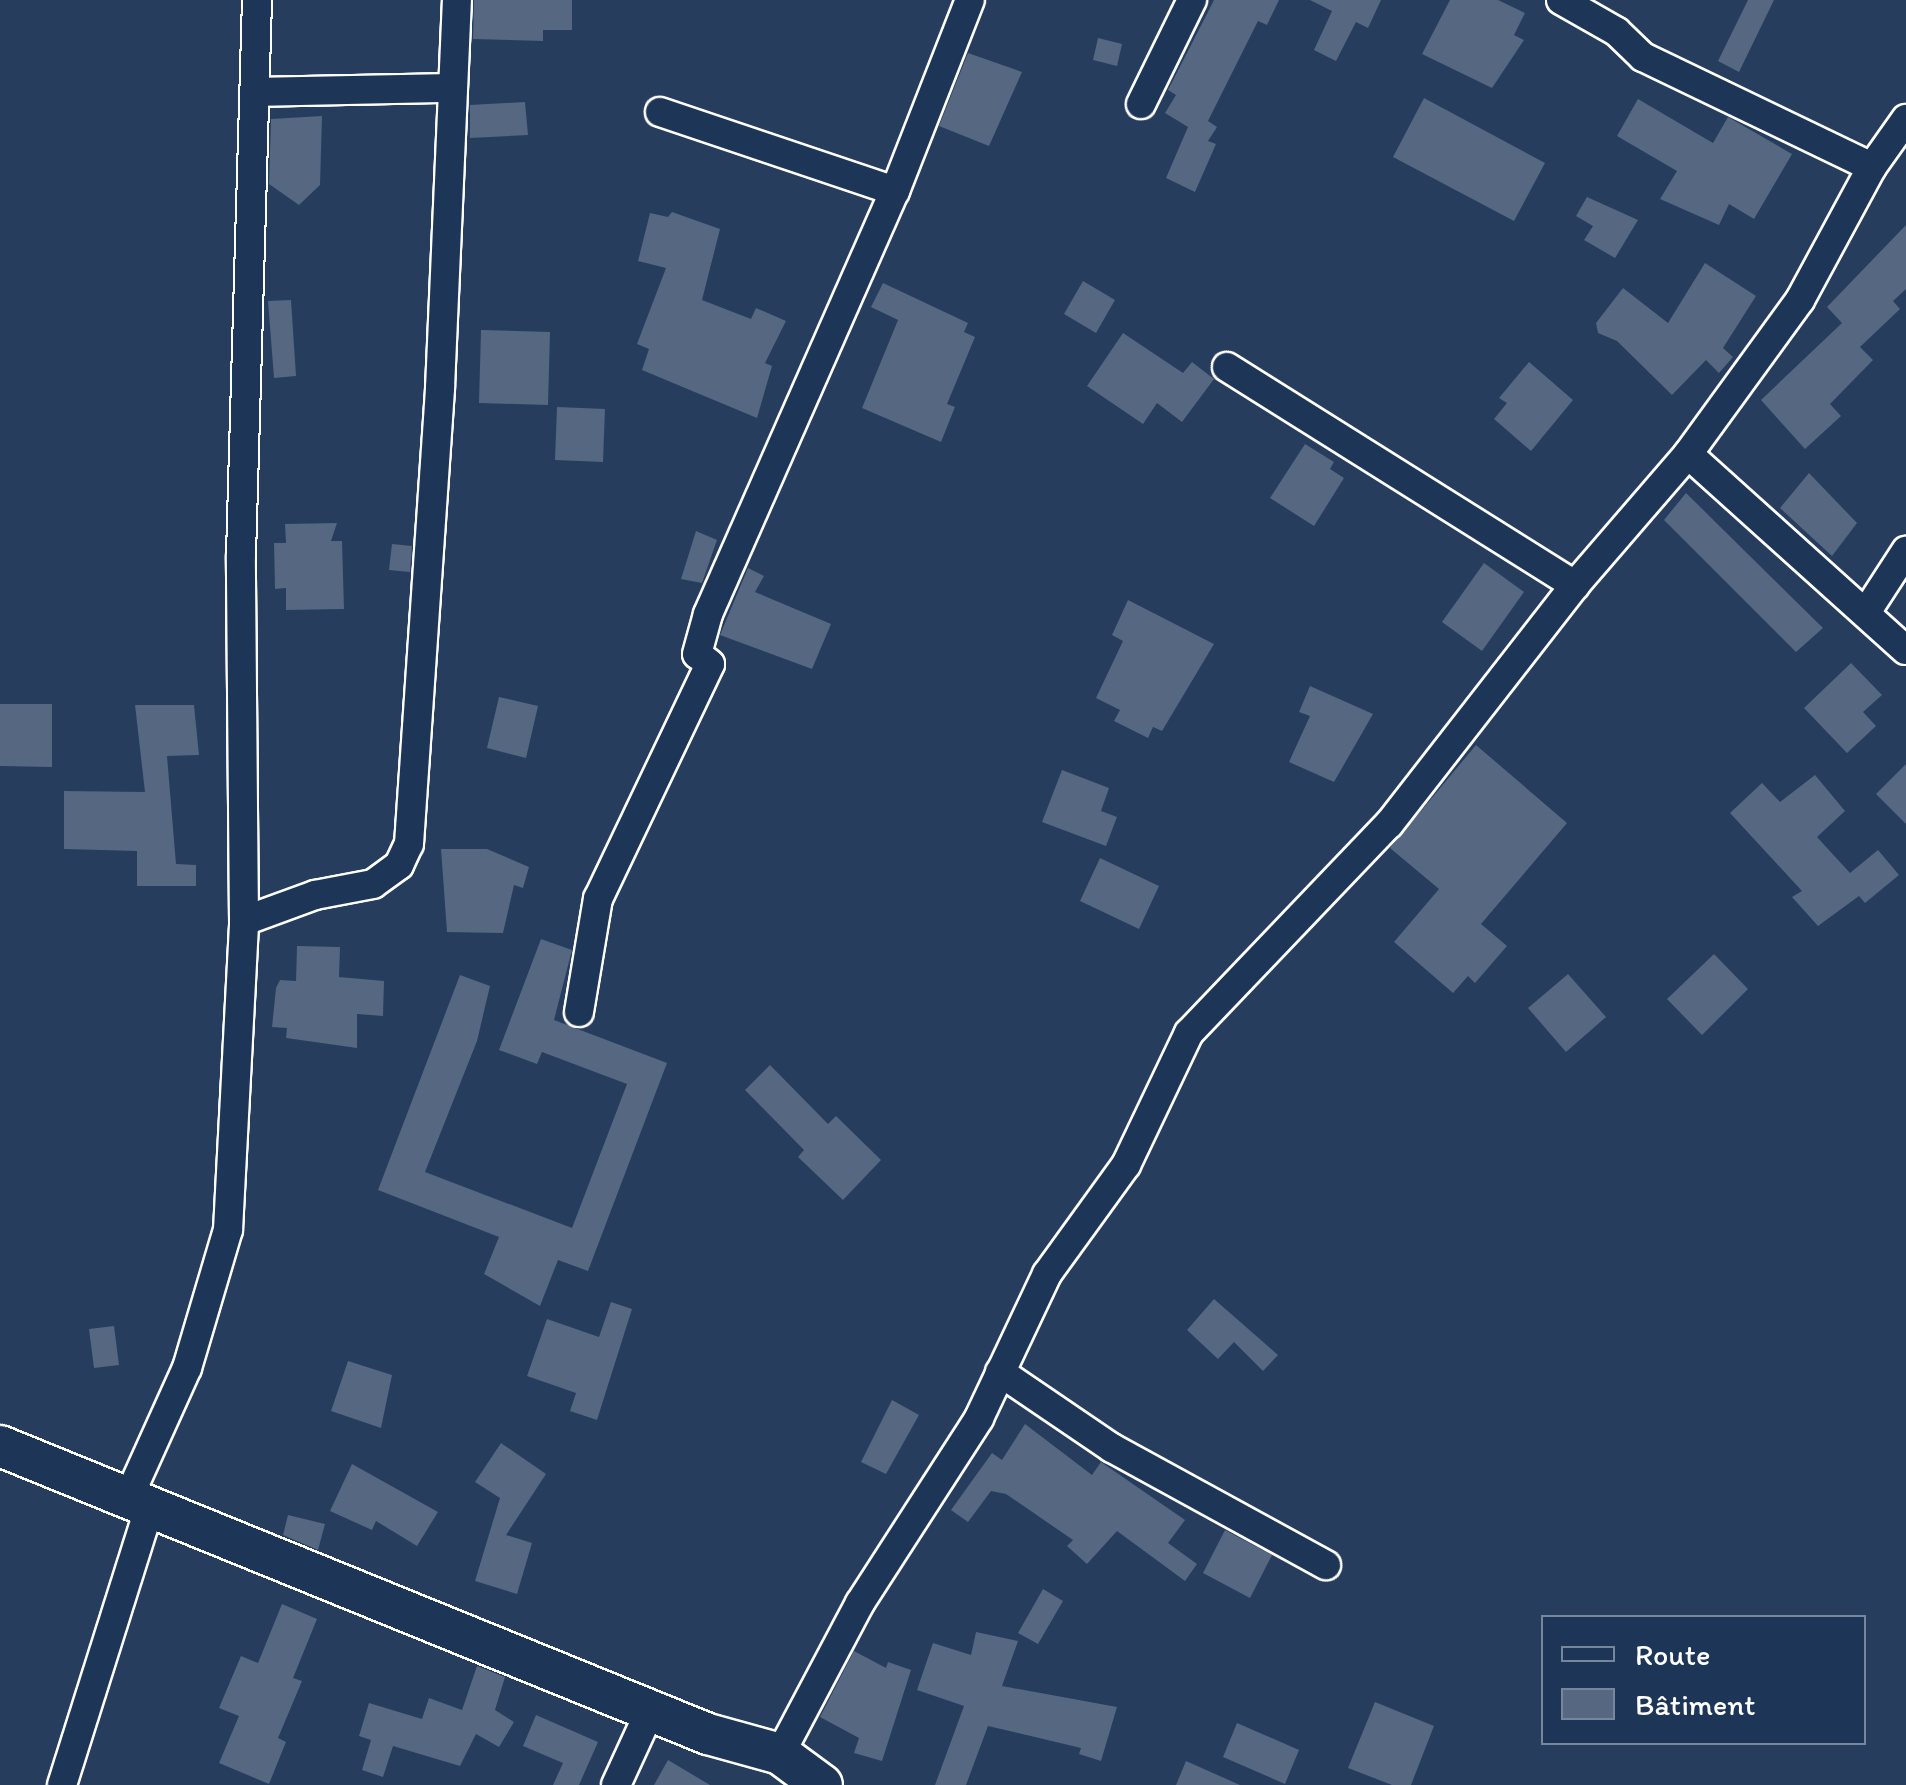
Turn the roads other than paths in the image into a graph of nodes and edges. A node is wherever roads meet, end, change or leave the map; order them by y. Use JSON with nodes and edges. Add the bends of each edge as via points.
{"nodes":[{"id":1,"x":257,"y":0,"type":"edge"},
{"id":2,"x":457,"y":0,"type":"edge"},
{"id":3,"x":970,"y":0,"type":"edge"},
{"id":4,"x":1192,"y":0,"type":"edge"},
{"id":5,"x":1560,"y":0,"type":"edge"},
{"id":6,"x":450,"y":88,"type":"junction"},
{"id":7,"x":255,"y":92,"type":"junction"},
{"id":8,"x":1141,"y":104,"type":"dead end"},
{"id":9,"x":660,"y":112,"type":"dead end"},
{"id":10,"x":1906,"y":118,"type":"edge"},
{"id":11,"x":1872,"y":168,"type":"junction"},
{"id":12,"x":895,"y":191,"type":"junction"},
{"id":13,"x":1228,"y":368,"type":"dead end"},
{"id":14,"x":1688,"y":454,"type":"junction"},
{"id":15,"x":1906,"y":551,"type":"edge"},
{"id":16,"x":1575,"y":585,"type":"junction"},
{"id":17,"x":1867,"y":611,"type":"junction"},
{"id":18,"x":1906,"y":650,"type":"edge"},
{"id":19,"x":244,"y":921,"type":"junction"},
{"id":20,"x":578,"y":1012,"type":"dead end"},
{"id":21,"x":1000,"y":1372,"type":"junction"},
{"id":22,"x":0,"y":1446,"type":"edge"},
{"id":23,"x":141,"y":1498,"type":"junction"},
{"id":24,"x":1326,"y":1565,"type":"dead end"},
{"id":25,"x":651,"y":1709,"type":"junction"},
{"id":26,"x":780,"y":1754,"type":"junction"},
{"id":27,"x":62,"y":1785,"type":"edge"},
{"id":28,"x":616,"y":1785,"type":"edge"},
{"id":29,"x":822,"y":1785,"type":"edge"}],
"edges":[{"from":1,"to":7,"type":"street"},
{"from":2,"to":6,"type":"street"},
{"from":3,"to":12,"type":"street"},
{"from":4,"to":8,"type":"street"},
{"from":5,"to":11,"type":"street","via":[[1617,32],[1643,57]]},
{"from":6,"to":7,"type":"street"},
{"from":6,"to":19,"type":"street","via":[[439,407],[410,844],[400,865],[373,884],[315,895]]},
{"from":7,"to":19,"type":"street","via":[[241,555]]},
{"from":9,"to":12,"type":"street"},
{"from":10,"to":11,"type":"street"},
{"from":11,"to":14,"type":"street","via":[[1800,300]]},
{"from":12,"to":20,"type":"street","via":[[708,614],[697,654],[710,664],[598,900]]},
{"from":13,"to":16,"type":"street"},
{"from":14,"to":16,"type":"street"},
{"from":14,"to":17,"type":"street"},
{"from":15,"to":17,"type":"street"},
{"from":16,"to":21,"type":"street","via":[[1390,824],[1189,1033],[1158,1109],[1126,1166],[1047,1274]]},
{"from":17,"to":18,"type":"street"},
{"from":19,"to":23,"type":"street","via":[[228,1230]]},
{"from":21,"to":24,"type":"street","via":[[1112,1448]]},
{"from":21,"to":26,"type":"street","via":[[922,1512],[860,1603]]},
{"from":22,"to":23,"type":"street"},
{"from":23,"to":25,"type":"street"},
{"from":23,"to":27,"type":"street"},
{"from":25,"to":26,"type":"street"},
{"from":25,"to":28,"type":"street"},
{"from":26,"to":29,"type":"street"}]}
